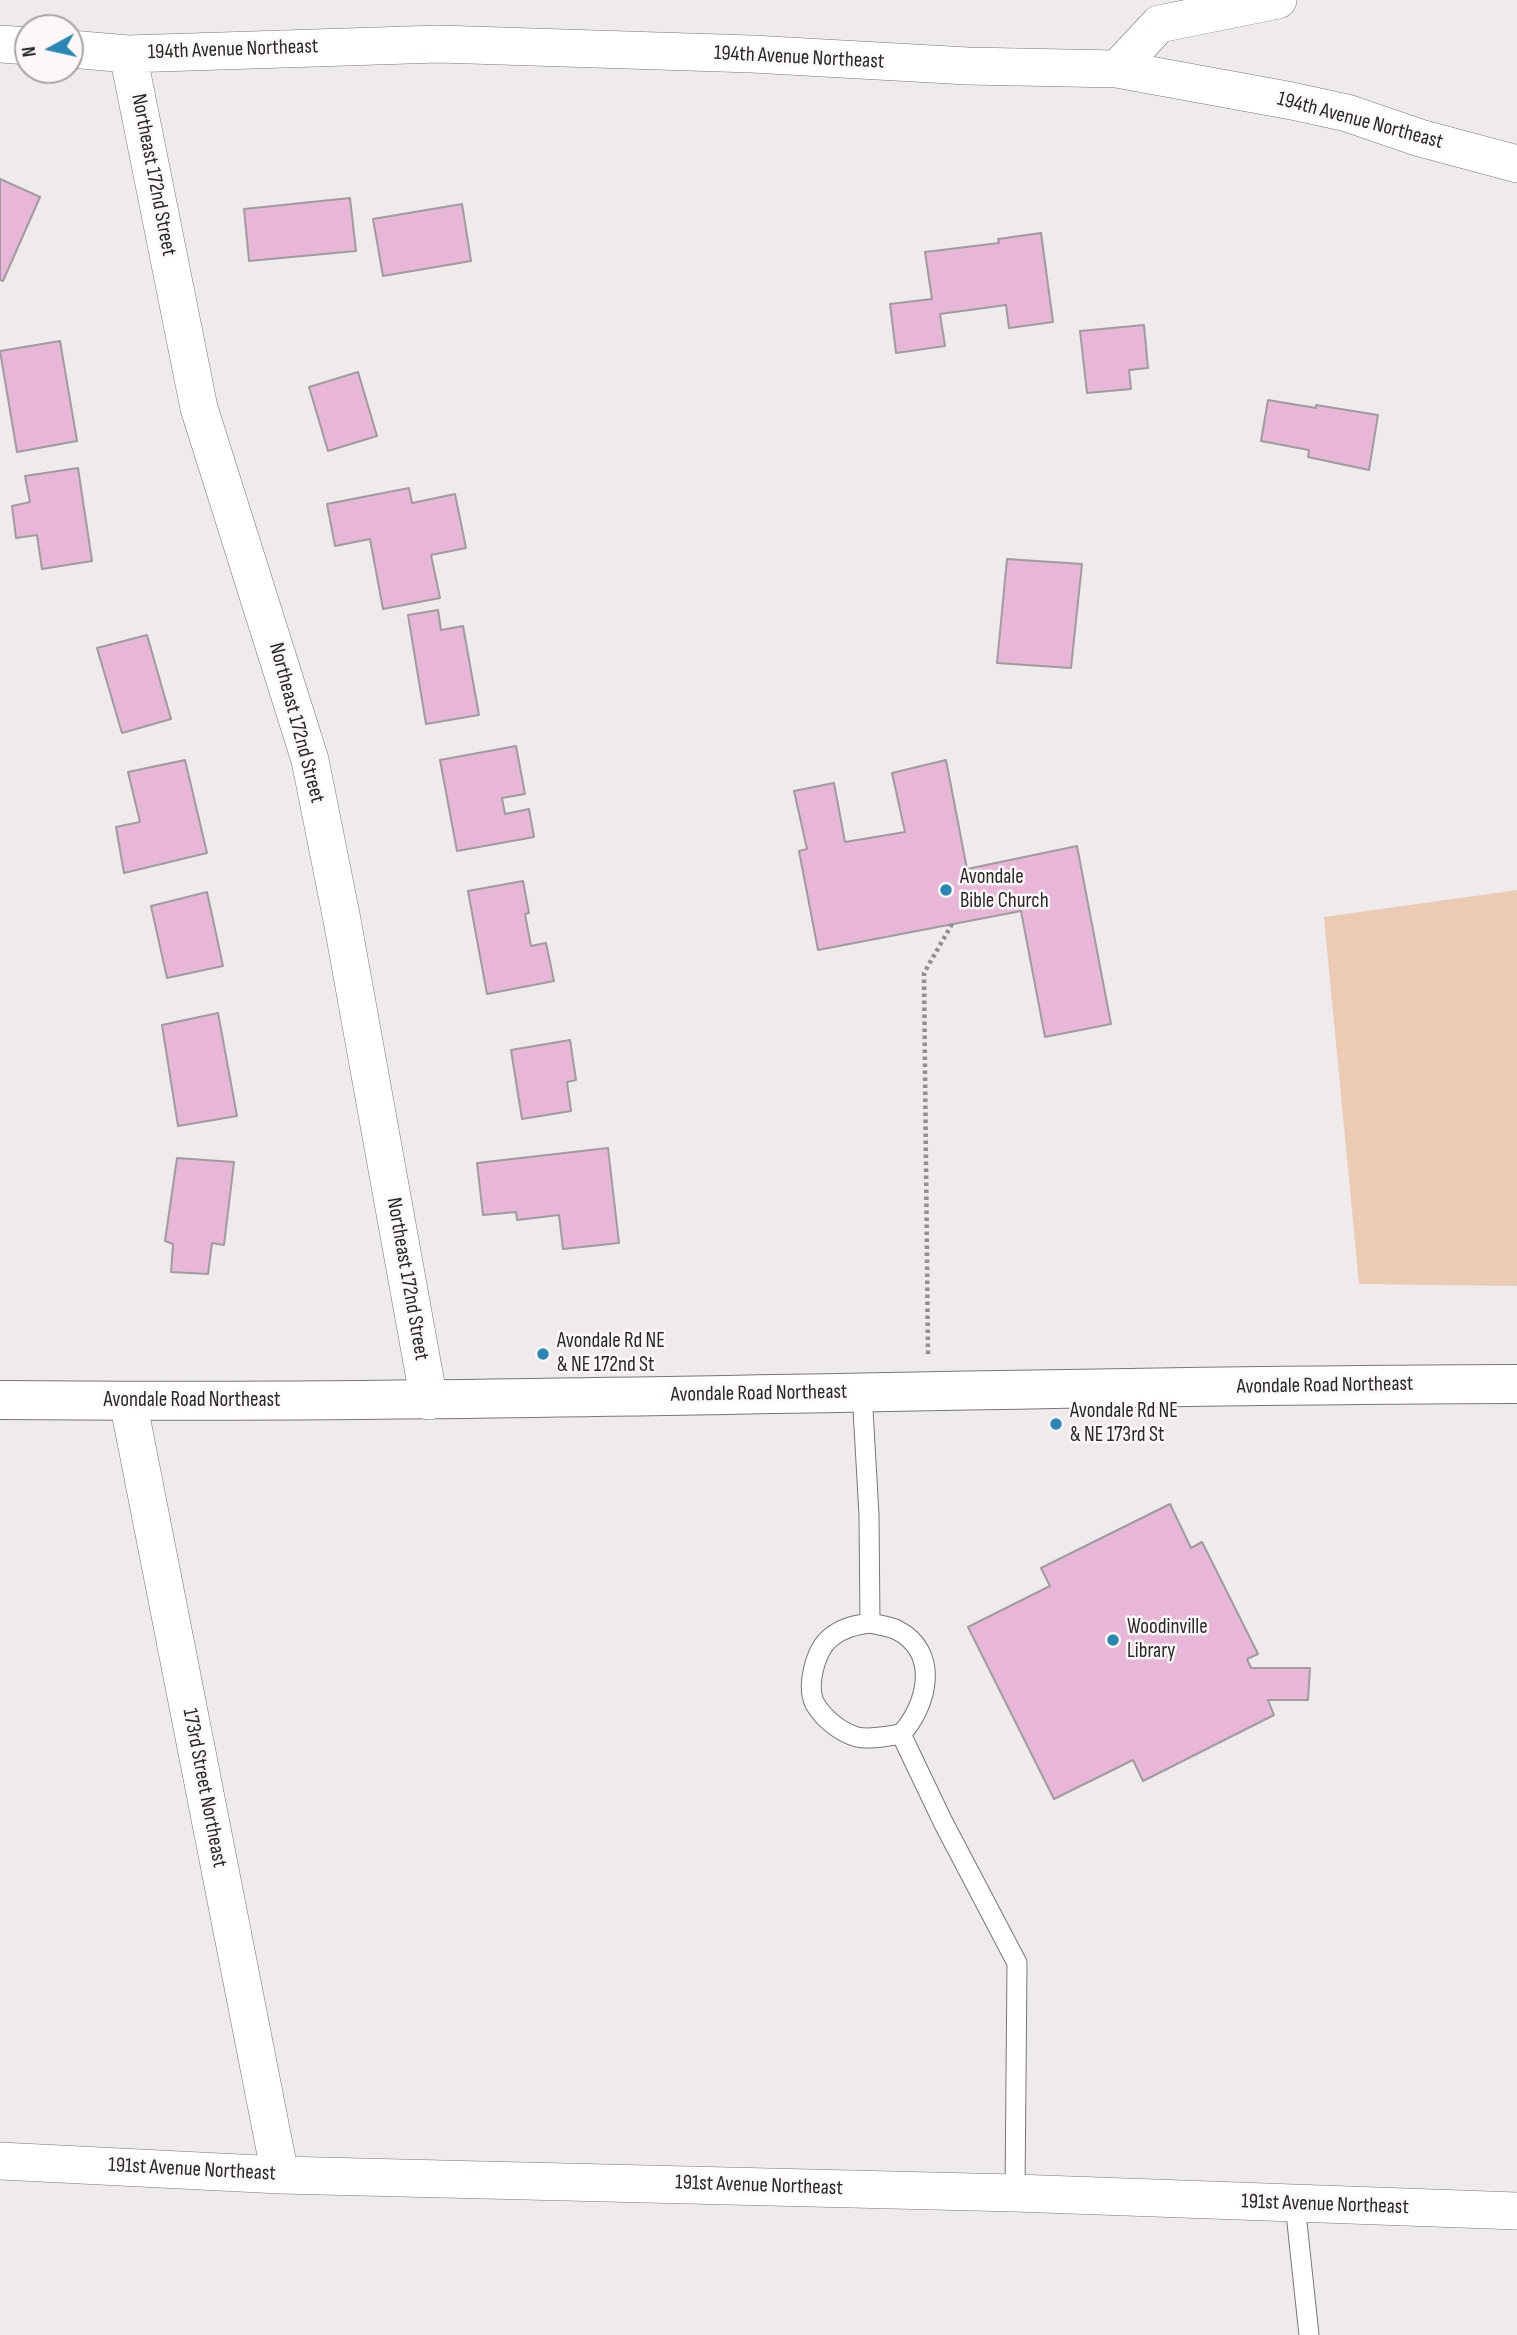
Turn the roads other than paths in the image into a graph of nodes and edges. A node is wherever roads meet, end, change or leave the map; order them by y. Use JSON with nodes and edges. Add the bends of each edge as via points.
{"nodes":[{"id":1,"x":1278,"y":0,"type":"edge"},
{"id":2,"x":84,"y":50,"type":"edge"},
{"id":3,"x":128,"y":54,"type":"junction"},
{"id":4,"x":1117,"y":69,"type":"junction"},
{"id":5,"x":1517,"y":164,"type":"edge"},
{"id":6,"x":1517,"y":1384,"type":"edge"},
{"id":7,"x":862,"y":1392,"type":"junction"},
{"id":8,"x":0,"y":1400,"type":"edge"},
{"id":9,"x":128,"y":1401,"type":"junction"},
{"id":10,"x":429,"y":1401,"type":"junction"},
{"id":11,"x":870,"y":1623,"type":"junction"},
{"id":12,"x":901,"y":1734,"type":"junction"},
{"id":13,"x":0,"y":2161,"type":"edge"},
{"id":14,"x":281,"y":2175,"type":"junction"},
{"id":15,"x":1015,"y":2193,"type":"junction"},
{"id":16,"x":1295,"y":2204,"type":"junction"},
{"id":17,"x":1517,"y":2211,"type":"edge"},
{"id":18,"x":1309,"y":2335,"type":"edge"}],
"edges":[{"from":1,"to":4,"type":"street","via":[[1158,24]]},
{"from":2,"to":3,"type":"street","name":"194th Avenue Northeast"},
{"from":3,"to":4,"type":"street","name":"194th Avenue Northeast","via":[[439,44]]},
{"from":3,"to":10,"type":"street","name":"Northeast 172nd Street","via":[[199,408],[310,760]]},
{"from":4,"to":5,"type":"street","name":"194th Avenue Northeast","via":[[1347,113]]},
{"from":6,"to":7,"type":"main road","name":"Avondale Road Northeast"},
{"from":7,"to":10,"type":"main road","name":"Avondale Road Northeast"},
{"from":7,"to":11,"type":"lane"},
{"from":8,"to":9,"type":"main road","name":"Avondale Road Northeast"},
{"from":9,"to":10,"type":"main road","name":"Avondale Road Northeast"},
{"from":9,"to":14,"type":"street","name":"173rd Street Northeast"},
{"from":11,"to":12,"type":"lane","via":[[897,1630],[912,1642],[922,1659],[926,1689]]},
{"from":11,"to":12,"type":"lane","via":[[850,1626],[829,1639],[817,1655],[814,1702],[829,1721],[860,1738]]},
{"from":12,"to":15,"type":"lane","via":[[1017,1963]]},
{"from":13,"to":14,"type":"street","name":"191st Avenue Northeast"},
{"from":14,"to":15,"type":"street","name":"191st Avenue Northeast"},
{"from":15,"to":16,"type":"street","name":"191st Avenue Northeast"},
{"from":16,"to":17,"type":"street","name":"191st Avenue Northeast"},
{"from":16,"to":18,"type":"lane"}]}
